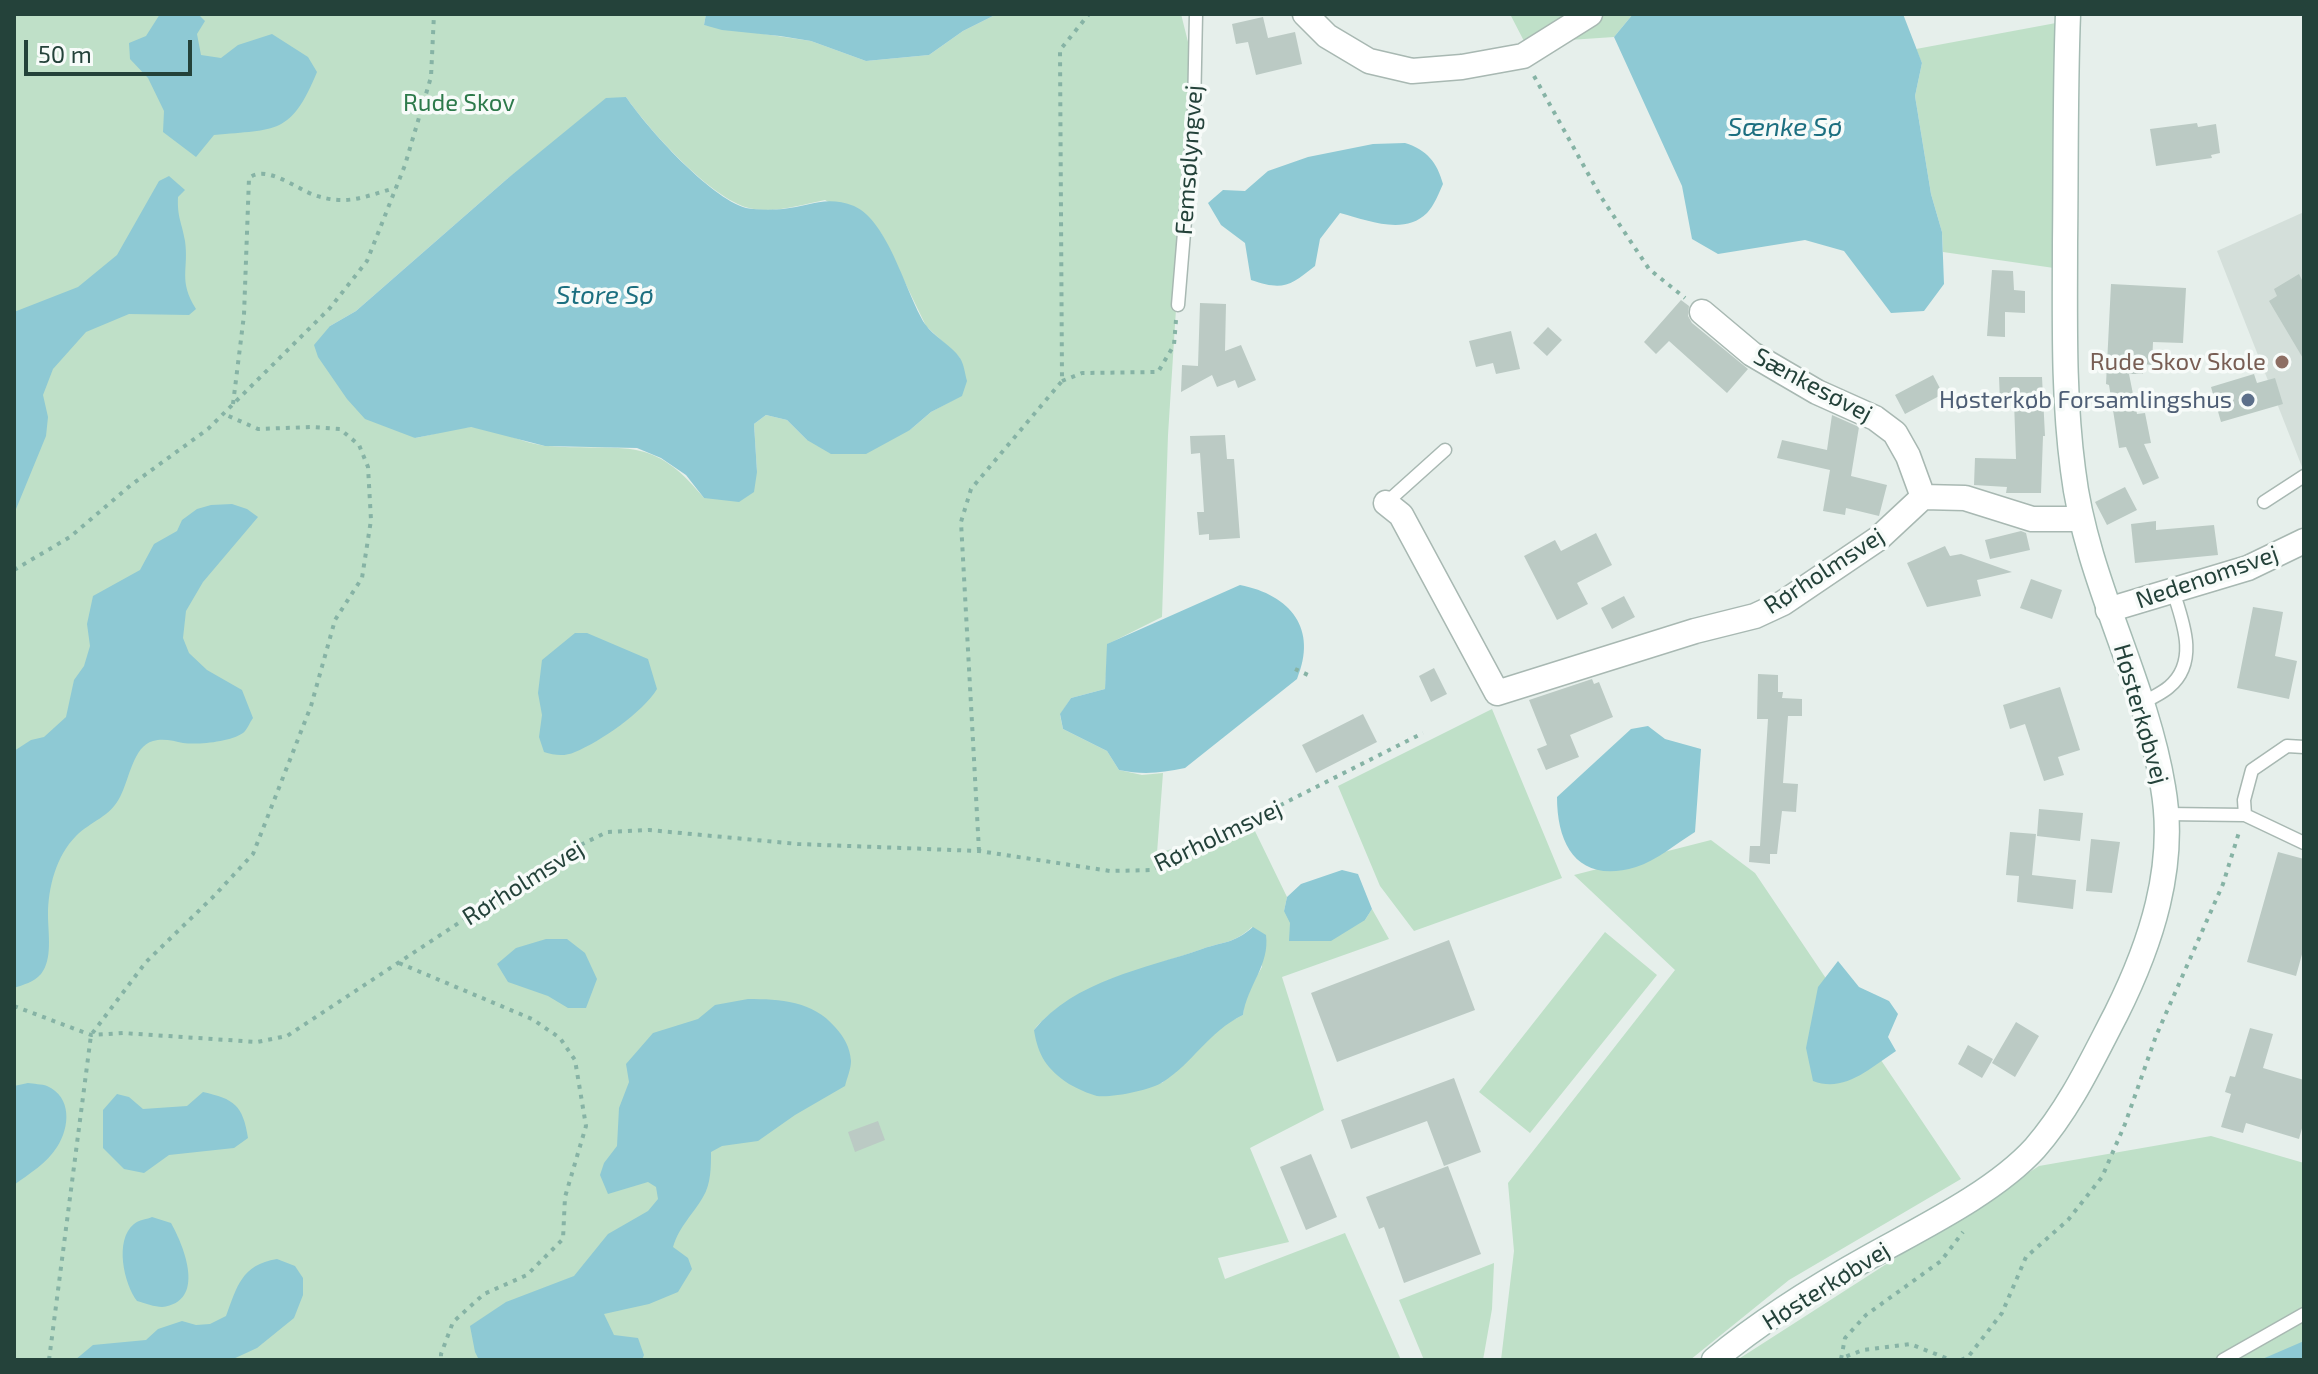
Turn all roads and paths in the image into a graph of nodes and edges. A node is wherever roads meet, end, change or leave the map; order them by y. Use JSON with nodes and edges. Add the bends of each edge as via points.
{"nodes":[{"id":1,"x":434,"y":14,"type":"edge"},
{"id":2,"x":1089,"y":14,"type":"edge"},
{"id":3,"x":1196,"y":14,"type":"edge"},
{"id":4,"x":1305,"y":14,"type":"edge"},
{"id":5,"x":1590,"y":14,"type":"edge"},
{"id":6,"x":2068,"y":14,"type":"edge"},
{"id":7,"x":1523,"y":56,"type":"junction"},
{"id":8,"x":395,"y":188,"type":"junction"},
{"id":9,"x":1178,"y":305,"type":"joint"},
{"id":10,"x":1702,"y":312,"type":"joint"},
{"id":11,"x":1062,"y":381,"type":"junction"},
{"id":12,"x":233,"y":405,"type":"junction"},
{"id":13,"x":224,"y":414,"type":"junction"},
{"id":14,"x":1445,"y":450,"type":"dead end"},
{"id":15,"x":2304,"y":476,"type":"edge"},
{"id":16,"x":1923,"y":497,"type":"junction"},
{"id":17,"x":2264,"y":502,"type":"dead end"},
{"id":18,"x":1386,"y":503,"type":"joint"},
{"id":19,"x":2080,"y":519,"type":"junction"},
{"id":20,"x":2304,"y":541,"type":"edge"},
{"id":21,"x":14,"y":570,"type":"edge"},
{"id":22,"x":2173,"y":591,"type":"junction"},
{"id":23,"x":2108,"y":610,"type":"junction"},
{"id":24,"x":1295,"y":669,"type":"dead end"},
{"id":25,"x":1308,"y":675,"type":"dead end"},
{"id":26,"x":2142,"y":704,"type":"junction"},
{"id":27,"x":1423,"y":733,"type":"dead end"},
{"id":28,"x":2304,"y":747,"type":"edge"},
{"id":29,"x":2166,"y":814,"type":"junction"},
{"id":30,"x":2245,"y":815,"type":"junction"},
{"id":31,"x":2304,"y":843,"type":"edge"},
{"id":32,"x":979,"y":851,"type":"junction"},
{"id":33,"x":399,"y":963,"type":"junction"},
{"id":34,"x":14,"y":1006,"type":"edge"},
{"id":35,"x":91,"y":1035,"type":"junction"},
{"id":36,"x":1966,"y":1202,"type":"junction"},
{"id":37,"x":2304,"y":1314,"type":"edge"},
{"id":38,"x":1839,"y":1359,"type":"edge"},
{"id":39,"x":49,"y":1360,"type":"edge"},
{"id":40,"x":441,"y":1360,"type":"edge"},
{"id":41,"x":1714,"y":1360,"type":"edge"},
{"id":42,"x":1951,"y":1360,"type":"edge"},
{"id":43,"x":1961,"y":1360,"type":"edge"},
{"id":44,"x":2223,"y":1360,"type":"edge"}],
"edges":[{"from":1,"to":8,"type":"path","via":[[431,77]]},
{"from":2,"to":11,"type":"path","via":[[1060,50]]},
{"from":3,"to":9,"type":"lane","name":"Femsølyngvej","via":[[1194,112]]},
{"from":4,"to":7,"type":"street","via":[[1327,36],[1369,61],[1412,71]]},
{"from":5,"to":7,"type":"street"},
{"from":6,"to":19,"type":"street","name":"Høsterkøbvej","via":[[2065,322]]},
{"from":7,"to":10,"type":"path","via":[[1601,197],[1649,269]]},
{"from":8,"to":12,"type":"path","via":[[367,261],[330,308]]},
{"from":8,"to":12,"type":"path","via":[[347,202],[314,195],[266,174],[249,178],[244,315]]},
{"from":9,"to":11,"type":"path","via":[[1174,345],[1158,372],[1082,373]]},
{"from":10,"to":16,"type":"street","name":"Sænkesøvej","via":[[1752,354],[1895,433]]},
{"from":11,"to":32,"type":"path","via":[[971,489],[961,522]]},
{"from":12,"to":13,"type":"path"},
{"from":13,"to":21,"type":"path","via":[[70,537]]},
{"from":13,"to":35,"type":"path","via":[[258,429],[340,429],[359,445],[368,467],[371,520],[362,578],[335,620],[311,706],[253,854],[146,962]]},
{"from":14,"to":18,"type":"lane","name":"Rørholmsvej"},
{"from":15,"to":17,"type":"lane"},
{"from":16,"to":18,"type":"street","name":"Rørholmsvej","via":[[1879,538],[1755,616],[1497,693],[1401,515]]},
{"from":16,"to":19,"type":"street","via":[[1965,498],[2032,519]]},
{"from":19,"to":23,"type":"street","name":"Høsterkøbvej"},
{"from":20,"to":22,"type":"street","name":"Nedenomsvej","via":[[2248,568]]},
{"from":22,"to":23,"type":"street","name":"Nedenomsvej"},
{"from":22,"to":26,"type":"lane","via":[[2186,632],[2186,663],[2171,686]]},
{"from":23,"to":26,"type":"street","name":"Høsterkøbvej"},
{"from":24,"to":25,"type":"path"},
{"from":26,"to":29,"type":"street","name":"Høsterkøbvej","via":[[2159,763]]},
{"from":27,"to":32,"type":"path","name":"Rørholmsvej","via":[[1152,870],[1110,871]]},
{"from":28,"to":30,"type":"lane","via":[[2287,746],[2252,770]]},
{"from":29,"to":30,"type":"lane"},
{"from":29,"to":36,"type":"street","name":"Høsterkøbvej","via":[[2165,868],[2151,928],[2132,981],[2079,1086],[2032,1151]]},
{"from":30,"to":31,"type":"lane"},
{"from":30,"to":43,"type":"path","via":[[2223,884],[2102,1177],[2068,1220],[2026,1257],[2002,1313]]},
{"from":32,"to":33,"type":"path","name":"Rørholmsvej","via":[[798,844],[649,830],[607,832],[568,851]]},
{"from":33,"to":35,"type":"path","name":"Rørholmsvej","via":[[287,1036],[257,1042]]},
{"from":33,"to":40,"type":"path","via":[[532,1019],[560,1038],[575,1060],[586,1126],[565,1197],[563,1239],[527,1275],[484,1294],[453,1322]]},
{"from":34,"to":35,"type":"path"},
{"from":35,"to":39,"type":"path"},
{"from":36,"to":38,"type":"path","via":[[1963,1234],[1941,1261],[1866,1315],[1845,1338]]},
{"from":36,"to":41,"type":"street","name":"Høsterkøbvej","via":[[1831,1278]]},
{"from":37,"to":44,"type":"lane"},
{"from":38,"to":42,"type":"path","via":[[1910,1344]]}]}
